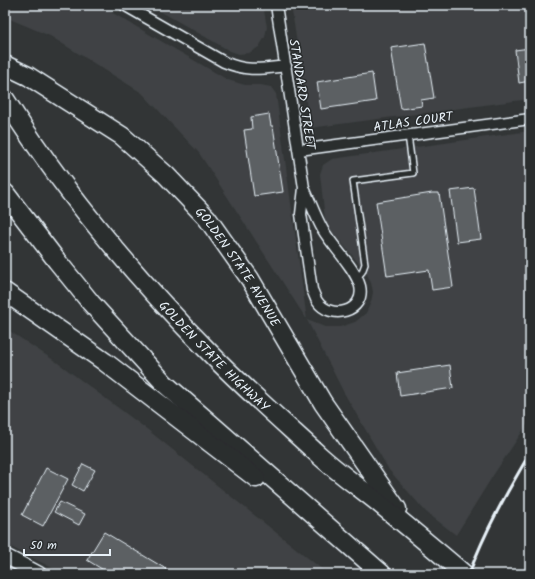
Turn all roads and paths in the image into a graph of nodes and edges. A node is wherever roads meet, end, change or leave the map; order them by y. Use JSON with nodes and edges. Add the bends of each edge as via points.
{"nodes":[{"id":1,"x":124,"y":5,"type":"edge"},
{"id":2,"x":276,"y":5,"type":"edge"},
{"id":3,"x":5,"y":65,"type":"edge"},
{"id":4,"x":286,"y":66,"type":"junction"},
{"id":5,"x":5,"y":99,"type":"edge"},
{"id":6,"x":530,"y":119,"type":"edge"},
{"id":7,"x":408,"y":135,"type":"junction"},
{"id":8,"x":299,"y":150,"type":"junction"},
{"id":9,"x":304,"y":188,"type":"junction"},
{"id":10,"x":5,"y":193,"type":"edge"},
{"id":11,"x":356,"y":278,"type":"junction"},
{"id":12,"x":5,"y":292,"type":"edge"},
{"id":13,"x":410,"y":528,"type":"junction"},
{"id":14,"x":5,"y":556,"type":"edge"},
{"id":15,"x":380,"y":572,"type":"edge"},
{"id":16,"x":39,"y":574,"type":"edge"},
{"id":17,"x":464,"y":574,"type":"edge"}],
"edges":[{"from":1,"to":4,"type":"street","via":[[238,68],[256,70]]},
{"from":2,"to":4,"type":"street","name":"STANDARD STREET"},
{"from":3,"to":13,"type":"highway","name":"GOLDEN STATE AVENUE","via":[[28,76],[122,136],[166,175],[207,218],[250,279],[323,403]]},
{"from":4,"to":8,"type":"street","name":"STANDARD STREET"},
{"from":5,"to":13,"type":"highway","name":"GOLDEN STATE HIGHWAY","via":[[86,212],[174,315],[211,354],[320,456]]},
{"from":6,"to":7,"type":"street","name":"ATLAS COURT"},
{"from":7,"to":8,"type":"street","name":"ATLAS COURT"},
{"from":7,"to":11,"type":"lane","via":[[413,173],[353,181],[365,264]]},
{"from":8,"to":9,"type":"street","name":"STANDARD STREET"},
{"from":9,"to":11,"type":"street","name":"STANDARD STREET","via":[[322,230]]},
{"from":9,"to":11,"type":"street","name":"STANDARD STREET","via":[[301,214],[312,290],[317,301],[332,312],[350,310],[358,303],[360,296]]},
{"from":10,"to":15,"type":"highway","via":[[56,261],[165,384]]},
{"from":12,"to":15,"type":"highway","via":[[142,389]]},
{"from":13,"to":17,"type":"highway","name":"GOLDEN STATE HIGHWAY"},
{"from":14,"to":16,"type":"street"}]}
